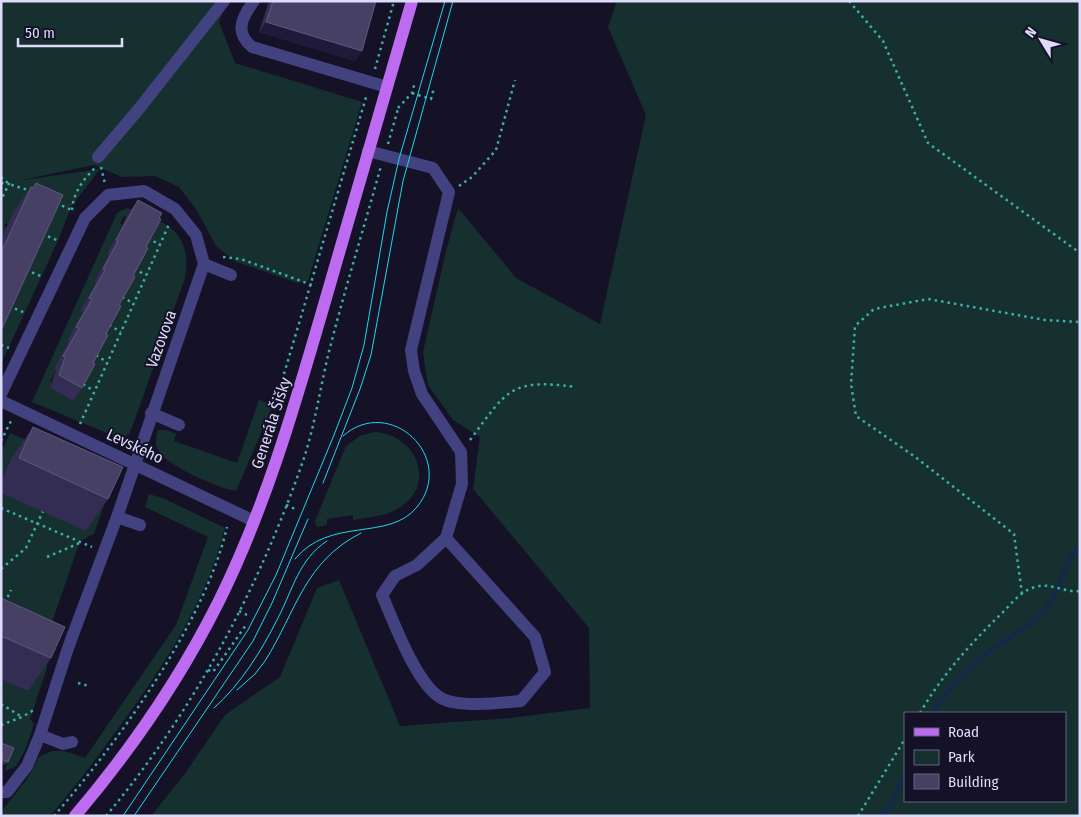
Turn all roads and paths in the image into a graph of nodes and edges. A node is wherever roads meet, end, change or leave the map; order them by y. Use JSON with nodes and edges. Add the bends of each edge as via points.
{"nodes":[{"id":1,"x":224,"y":1,"type":"edge"},
{"id":2,"x":254,"y":1,"type":"edge"},
{"id":3,"x":394,"y":1,"type":"edge"},
{"id":4,"x":412,"y":1,"type":"edge"},
{"id":5,"x":849,"y":1,"type":"edge"},
{"id":6,"x":515,"y":80,"type":"dead end"},
{"id":7,"x":371,"y":82,"type":"junction"},
{"id":8,"x":387,"y":87,"type":"junction"},
{"id":9,"x":434,"y":88,"type":"dead end"},
{"id":10,"x":412,"y":93,"type":"dead end"},
{"id":11,"x":398,"y":108,"type":"dead end"},
{"id":12,"x":368,"y":151,"type":"junction"},
{"id":13,"x":384,"y":155,"type":"junction"},
{"id":14,"x":98,"y":157,"type":"junction"},
{"id":15,"x":1,"y":177,"type":"edge"},
{"id":16,"x":1,"y":183,"type":"edge"},
{"id":17,"x":9,"y":184,"type":"junction"},
{"id":18,"x":449,"y":192,"type":"junction"},
{"id":19,"x":35,"y":193,"type":"edge"},
{"id":20,"x":108,"y":195,"type":"junction"},
{"id":21,"x":1,"y":200,"type":"edge"},
{"id":22,"x":50,"y":200,"type":"edge"},
{"id":23,"x":72,"y":211,"type":"junction"},
{"id":24,"x":84,"y":218,"type":"junction"},
{"id":25,"x":170,"y":220,"type":"dead end"},
{"id":26,"x":39,"y":233,"type":"edge"},
{"id":27,"x":148,"y":238,"type":"edge"},
{"id":28,"x":59,"y":241,"type":"dead end"},
{"id":29,"x":160,"y":245,"type":"junction"},
{"id":30,"x":1080,"y":253,"type":"edge"},
{"id":31,"x":206,"y":265,"type":"junction"},
{"id":32,"x":23,"y":268,"type":"edge"},
{"id":33,"x":134,"y":269,"type":"edge"},
{"id":34,"x":146,"y":275,"type":"junction"},
{"id":35,"x":231,"y":275,"type":"dead end"},
{"id":36,"x":43,"y":277,"type":"dead end"},
{"id":37,"x":312,"y":285,"type":"junction"},
{"id":38,"x":122,"y":297,"type":"edge"},
{"id":39,"x":133,"y":304,"type":"junction"},
{"id":40,"x":7,"y":305,"type":"edge"},
{"id":41,"x":26,"y":313,"type":"dead end"},
{"id":42,"x":1080,"y":322,"type":"edge"},
{"id":43,"x":109,"y":325,"type":"edge"},
{"id":44,"x":121,"y":332,"type":"junction"},
{"id":45,"x":1,"y":345,"type":"edge"},
{"id":46,"x":10,"y":349,"type":"dead end"},
{"id":47,"x":96,"y":355,"type":"edge"},
{"id":48,"x":107,"y":362,"type":"junction"},
{"id":49,"x":284,"y":374,"type":"dead end"},
{"id":50,"x":82,"y":384,"type":"edge"},
{"id":51,"x":576,"y":388,"type":"dead end"},
{"id":52,"x":94,"y":391,"type":"junction"},
{"id":53,"x":1,"y":394,"type":"edge"},
{"id":54,"x":1,"y":401,"type":"edge"},
{"id":55,"x":152,"y":413,"type":"junction"},
{"id":56,"x":11,"y":419,"type":"dead end"},
{"id":57,"x":80,"y":424,"type":"dead end"},
{"id":58,"x":179,"y":424,"type":"dead end"},
{"id":59,"x":1,"y":441,"type":"edge"},
{"id":60,"x":461,"y":452,"type":"junction"},
{"id":61,"x":134,"y":464,"type":"junction"},
{"id":62,"x":286,"y":505,"type":"junction"},
{"id":63,"x":1,"y":508,"type":"edge"},
{"id":64,"x":295,"y":509,"type":"dead end"},
{"id":65,"x":43,"y":512,"type":"dead end"},
{"id":66,"x":116,"y":517,"type":"junction"},
{"id":67,"x":254,"y":521,"type":"junction"},
{"id":68,"x":37,"y":524,"type":"junction"},
{"id":69,"x":140,"y":524,"type":"dead end"},
{"id":70,"x":227,"y":527,"type":"dead end"},
{"id":71,"x":446,"y":538,"type":"junction"},
{"id":72,"x":82,"y":542,"type":"junction"},
{"id":73,"x":103,"y":552,"type":"junction"},
{"id":74,"x":47,"y":557,"type":"dead end"},
{"id":75,"x":1,"y":568,"type":"edge"},
{"id":76,"x":10,"y":590,"type":"dead end"},
{"id":77,"x":1080,"y":591,"type":"edge"},
{"id":78,"x":1022,"y":594,"type":"junction"},
{"id":79,"x":2,"y":608,"type":"edge"},
{"id":80,"x":239,"y":611,"type":"junction"},
{"id":81,"x":247,"y":615,"type":"dead end"},
{"id":82,"x":246,"y":625,"type":"dead end"},
{"id":83,"x":56,"y":642,"type":"edge"},
{"id":84,"x":68,"y":648,"type":"junction"},
{"id":85,"x":208,"y":670,"type":"junction"},
{"id":86,"x":78,"y":683,"type":"dead end"},
{"id":87,"x":88,"y":686,"type":"dead end"},
{"id":88,"x":51,"y":698,"type":"junction"},
{"id":89,"x":1,"y":704,"type":"edge"},
{"id":90,"x":921,"y":712,"type":"edge"},
{"id":91,"x":22,"y":717,"type":"junction"},
{"id":92,"x":1,"y":725,"type":"edge"},
{"id":93,"x":40,"y":735,"type":"junction"},
{"id":94,"x":904,"y":741,"type":"edge"},
{"id":95,"x":72,"y":742,"type":"dead end"},
{"id":96,"x":1,"y":792,"type":"edge"},
{"id":97,"x":54,"y":816,"type":"edge"},
{"id":98,"x":75,"y":816,"type":"edge"},
{"id":99,"x":106,"y":816,"type":"edge"},
{"id":100,"x":858,"y":816,"type":"edge"}],
"edges":[{"from":1,"to":14,"type":"street"},
{"from":2,"to":7,"type":"street","via":[[243,16],[240,29],[244,40],[252,47]]},
{"from":3,"to":7,"type":"path"},
{"from":4,"to":8,"type":"main road","name":"Generála Šišky"},
{"from":5,"to":30,"type":"path","via":[[883,41],[928,143]]},
{"from":6,"to":18,"type":"path","via":[[496,150],[472,177]]},
{"from":7,"to":8,"type":"street"},
{"from":7,"to":37,"type":"path"},
{"from":8,"to":12,"type":"main road","name":"Generála Šišky"},
{"from":9,"to":10,"type":"path","via":[[431,99]]},
{"from":11,"to":13,"type":"path"},
{"from":12,"to":13,"type":"street"},
{"from":12,"to":67,"type":"main road","name":"Generála Šišky","via":[[290,418]]},
{"from":13,"to":18,"type":"street","via":[[433,168]]},
{"from":13,"to":62,"type":"path","via":[[332,341],[303,460]]},
{"from":14,"to":20,"type":"path"},
{"from":14,"to":23,"type":"path","via":[[95,168],[79,189]]},
{"from":15,"to":17,"type":"path"},
{"from":16,"to":17,"type":"path"},
{"from":17,"to":19,"type":"path"},
{"from":17,"to":21,"type":"path"},
{"from":18,"to":60,"type":"street","via":[[411,350],[422,394]]},
{"from":20,"to":24,"type":"street"},
{"from":20,"to":31,"type":"street","via":[[144,191],[175,209],[196,235]]},
{"from":22,"to":23,"type":"path"},
{"from":23,"to":24,"type":"path"},
{"from":24,"to":53,"type":"street"},
{"from":25,"to":29,"type":"path"},
{"from":26,"to":28,"type":"path"},
{"from":27,"to":29,"type":"path"},
{"from":29,"to":34,"type":"path"},
{"from":31,"to":35,"type":"street"},
{"from":31,"to":37,"type":"path","via":[[222,257],[241,259]]},
{"from":31,"to":55,"type":"street","name":"Vazovova"},
{"from":32,"to":36,"type":"path"},
{"from":33,"to":34,"type":"path"},
{"from":34,"to":39,"type":"path"},
{"from":37,"to":49,"type":"path"},
{"from":38,"to":39,"type":"path"},
{"from":39,"to":44,"type":"path"},
{"from":40,"to":41,"type":"path"},
{"from":42,"to":78,"type":"path","via":[[1045,320],[928,299],[874,309],[855,326],[851,384],[856,416],[914,456],[1014,534]]},
{"from":43,"to":44,"type":"path"},
{"from":44,"to":48,"type":"path"},
{"from":45,"to":46,"type":"path"},
{"from":47,"to":48,"type":"path"},
{"from":48,"to":52,"type":"path"},
{"from":50,"to":52,"type":"path"},
{"from":51,"to":60,"type":"path","via":[[544,383],[513,389],[496,404]]},
{"from":52,"to":57,"type":"path"},
{"from":54,"to":61,"type":"street","name":"Levského"},
{"from":55,"to":58,"type":"street"},
{"from":55,"to":61,"type":"street","name":"Vazovova"},
{"from":56,"to":59,"type":"path"},
{"from":60,"to":71,"type":"street","via":[[460,496]]},
{"from":61,"to":66,"type":"street","name":"Vazovova"},
{"from":61,"to":67,"type":"street","name":"Levského"},
{"from":62,"to":64,"type":"path"},
{"from":62,"to":80,"type":"path"},
{"from":63,"to":68,"type":"path"},
{"from":65,"to":68,"type":"path"},
{"from":66,"to":69,"type":"street"},
{"from":66,"to":73,"type":"street","name":"Vazovova"},
{"from":67,"to":98,"type":"main road","name":"Generála Šišky","via":[[219,601],[183,666],[126,752]]},
{"from":68,"to":72,"type":"path"},
{"from":68,"to":75,"type":"path","via":[[26,548]]},
{"from":70,"to":97,"type":"path","via":[[206,589],[168,659],[110,747]]},
{"from":71,"to":71,"type":"street","via":[[417,565],[395,576],[382,596],[419,676],[441,698],[474,704],[521,701],[545,672],[535,637]]},
{"from":72,"to":73,"type":"path"},
{"from":72,"to":74,"type":"path"},
{"from":73,"to":84,"type":"street","name":"Vazovova"},
{"from":76,"to":79,"type":"path"},
{"from":77,"to":78,"type":"path","via":[[1052,586],[1035,587]]},
{"from":78,"to":90,"type":"path","via":[[950,668]]},
{"from":80,"to":81,"type":"path"},
{"from":80,"to":85,"type":"path"},
{"from":82,"to":85,"type":"path","via":[[213,672]]},
{"from":83,"to":84,"type":"street"},
{"from":84,"to":88,"type":"street","name":"Vazovova"},
{"from":85,"to":99,"type":"path","via":[[163,741]]},
{"from":86,"to":87,"type":"path"},
{"from":88,"to":91,"type":"path"},
{"from":88,"to":93,"type":"street","name":"Vazovova"},
{"from":89,"to":91,"type":"path"},
{"from":91,"to":92,"type":"path"},
{"from":93,"to":95,"type":"street","via":[[62,744]]},
{"from":93,"to":96,"type":"street","name":"Vazovova","via":[[27,766],[6,792]]},
{"from":94,"to":100,"type":"path"}]}
